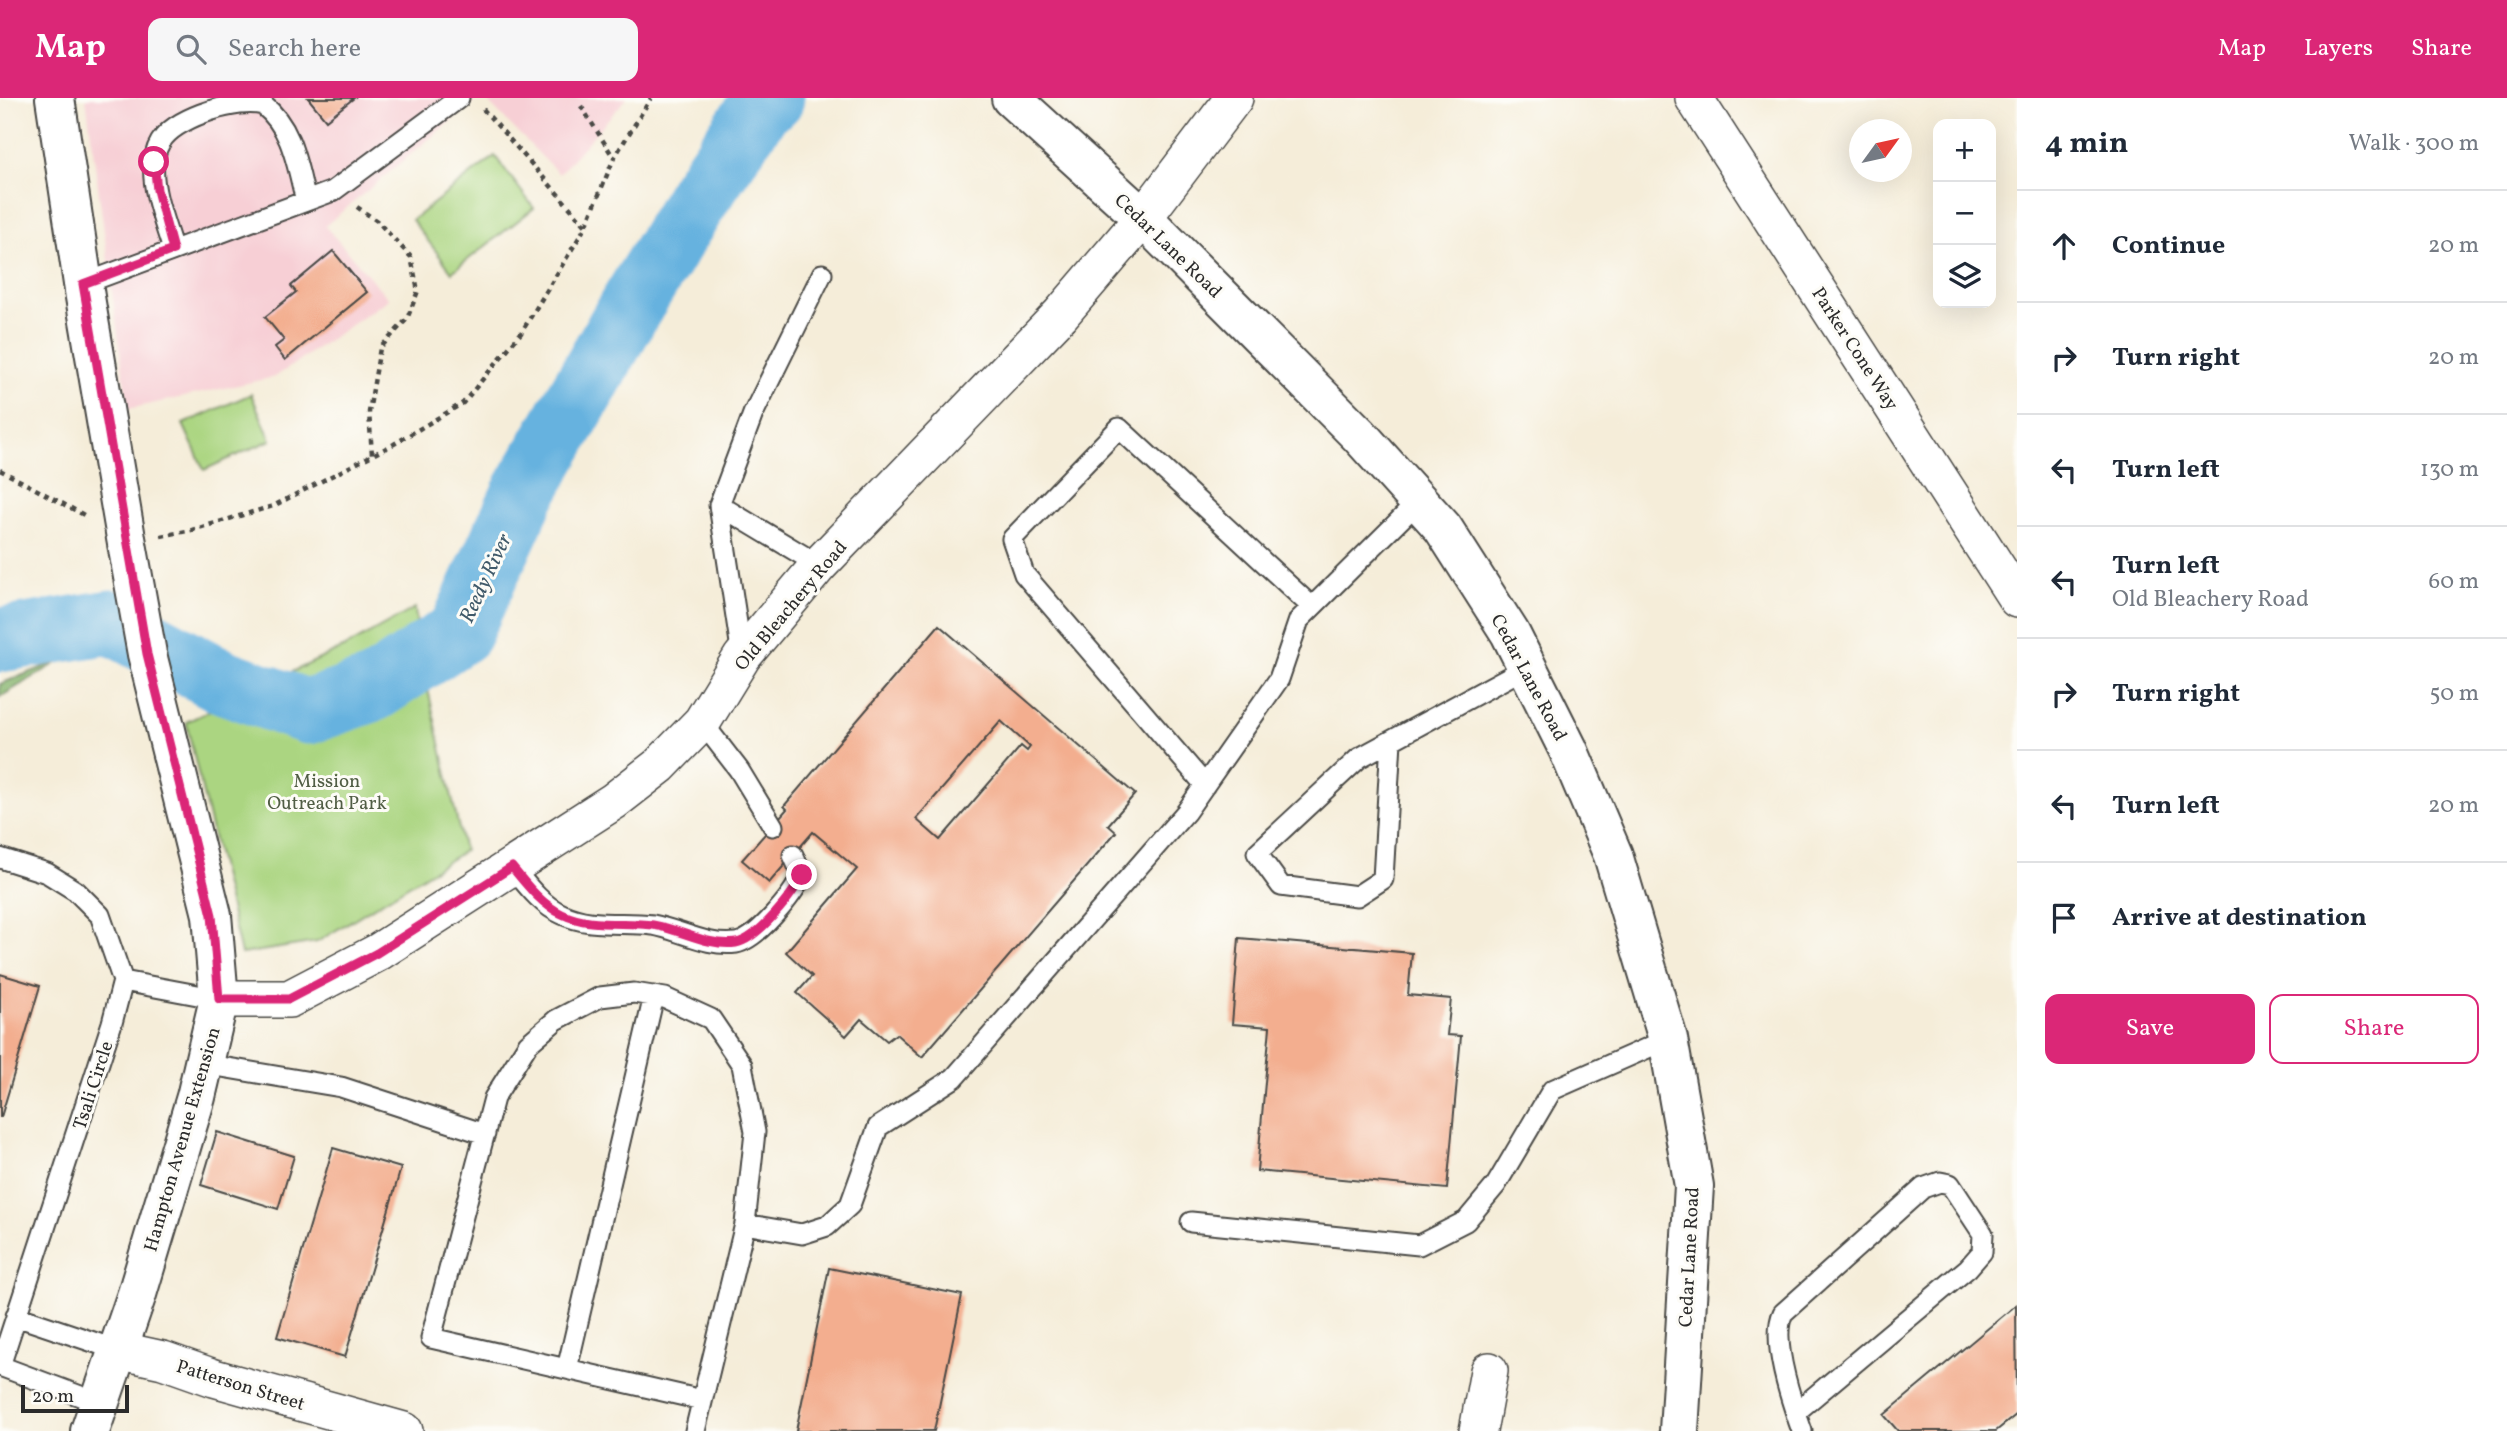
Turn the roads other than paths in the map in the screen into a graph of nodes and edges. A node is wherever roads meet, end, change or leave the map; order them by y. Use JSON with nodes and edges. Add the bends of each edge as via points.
{"nodes":[{"id":1,"x":55,"y":98,"type":"edge"},
{"id":2,"x":459,"y":98,"type":"edge"},
{"id":3,"x":1234,"y":98,"type":"edge"},
{"id":4,"x":1694,"y":98,"type":"edge"},
{"id":5,"x":1015,"y":102,"type":"edge"},
{"id":6,"x":306,"y":201,"type":"junction"},
{"id":7,"x":1143,"y":218,"type":"junction"},
{"id":8,"x":173,"y":250,"type":"junction"},
{"id":9,"x":822,"y":274,"type":"dead end"},
{"id":10,"x":83,"y":284,"type":"junction"},
{"id":11,"x":1419,"y":501,"type":"junction"},
{"id":12,"x":719,"y":505,"type":"junction"},
{"id":13,"x":819,"y":565,"type":"junction"},
{"id":14,"x":2017,"y":598,"type":"edge"},
{"id":15,"x":1312,"y":607,"type":"junction"},
{"id":16,"x":742,"y":657,"type":"junction"},
{"id":17,"x":1527,"y":667,"type":"junction"},
{"id":18,"x":702,"y":722,"type":"junction"},
{"id":19,"x":1391,"y":741,"type":"junction"},
{"id":20,"x":1205,"y":785,"type":"junction"},
{"id":21,"x":773,"y":826,"type":"dead end"},
{"id":22,"x":793,"y":855,"type":"dead end"},
{"id":23,"x":0,"y":858,"type":"edge"},
{"id":24,"x":512,"y":867,"type":"junction"},
{"id":25,"x":123,"y":981,"type":"junction"},
{"id":26,"x":654,"y":996,"type":"junction"},
{"id":27,"x":219,"y":999,"type":"junction"},
{"id":28,"x":1668,"y":1039,"type":"junction"},
{"id":29,"x":204,"y":1064,"type":"junction"},
{"id":30,"x":485,"y":1134,"type":"junction"},
{"id":31,"x":1191,"y":1222,"type":"dead end"},
{"id":32,"x":745,"y":1224,"type":"junction"},
{"id":33,"x":16,"y":1316,"type":"junction"},
{"id":34,"x":117,"y":1350,"type":"junction"},
{"id":35,"x":0,"y":1366,"type":"edge"},
{"id":36,"x":566,"y":1368,"type":"junction"},
{"id":37,"x":1489,"y":1371,"type":"dead end"},
{"id":38,"x":702,"y":1400,"type":"junction"},
{"id":39,"x":1796,"y":1412,"type":"junction"},
{"id":40,"x":95,"y":1417,"type":"edge"},
{"id":41,"x":404,"y":1431,"type":"edge"},
{"id":42,"x":695,"y":1431,"type":"edge"},
{"id":43,"x":1478,"y":1431,"type":"edge"},
{"id":44,"x":1679,"y":1431,"type":"edge"},
{"id":45,"x":1802,"y":1431,"type":"edge"}],
"edges":[{"from":1,"to":10,"type":"main road","name":"Hampton Avenue Extension"},
{"from":2,"to":6,"type":"lane","via":[[333,191]]},
{"from":3,"to":7,"type":"street","name":"Old Bleachery Road"},
{"from":4,"to":14,"type":"street","name":"Parker Cone Way"},
{"from":5,"to":7,"type":"main road","name":"Cedar Lane Road"},
{"from":6,"to":8,"type":"lane"},
{"from":6,"to":8,"type":"lane","via":[[289,141],[270,111],[253,98],[219,104],[174,127],[155,153],[153,173]]},
{"from":7,"to":11,"type":"main road","name":"Cedar Lane Road"},
{"from":7,"to":13,"type":"street","name":"Old Bleachery Road","via":[[1061,314]]},
{"from":8,"to":10,"type":"lane"},
{"from":9,"to":12,"type":"lane","via":[[754,414]]},
{"from":10,"to":27,"type":"main road","name":"Hampton Avenue Extension","via":[[147,654],[212,915]]},
{"from":11,"to":15,"type":"lane"},
{"from":11,"to":17,"type":"main road","name":"Cedar Lane Road","via":[[1443,528]]},
{"from":12,"to":13,"type":"lane"},
{"from":12,"to":16,"type":"lane"},
{"from":13,"to":16,"type":"street","name":"Old Bleachery Road"},
{"from":15,"to":20,"type":"lane","via":[[1299,621],[1279,679]]},
{"from":15,"to":20,"type":"lane","via":[[1119,428],[1012,539],[1024,574]]},
{"from":16,"to":18,"type":"street","name":"Old Bleachery Road"},
{"from":17,"to":19,"type":"lane"},
{"from":17,"to":28,"type":"main road","name":"Cedar Lane Road","via":[[1614,855]]},
{"from":18,"to":21,"type":"lane"},
{"from":18,"to":24,"type":"street","name":"Old Bleachery Road","via":[[659,766],[614,801]]},
{"from":19,"to":19,"type":"lane","via":[[1359,758],[1257,853],[1280,887],[1357,895],[1383,878]]},
{"from":20,"to":32,"type":"lane","via":[[954,1078],[878,1127],[850,1205],[827,1226],[802,1234]]},
{"from":22,"to":24,"type":"lane","via":[[802,875],[797,886],[755,935],[737,943],[653,925],[593,922],[562,915],[535,895]]},
{"from":23,"to":25,"type":"lane","via":[[47,873],[76,891],[100,915]]},
{"from":24,"to":27,"type":"street","name":"Old Bleachery Road","via":[[377,953],[289,999]]},
{"from":25,"to":27,"type":"lane"},
{"from":25,"to":33,"type":"lane","name":"Tsali Circle"},
{"from":26,"to":30,"type":"lane","via":[[600,997],[556,1020],[528,1044],[494,1098]]},
{"from":26,"to":32,"type":"lane","via":[[711,1018],[742,1065],[755,1132]]},
{"from":26,"to":36,"type":"lane"},
{"from":27,"to":29,"type":"main road","name":"Hampton Avenue Extension"},
{"from":28,"to":31,"type":"lane","via":[[1552,1090],[1496,1185],[1466,1221],[1419,1245]]},
{"from":28,"to":44,"type":"main road","name":"Cedar Lane Road","via":[[1694,1185]]},
{"from":29,"to":30,"type":"lane","via":[[341,1087]]},
{"from":29,"to":34,"type":"main road","name":"Hampton Avenue Extension"},
{"from":30,"to":36,"type":"lane","via":[[431,1338]]},
{"from":32,"to":38,"type":"lane"},
{"from":33,"to":34,"type":"lane"},
{"from":33,"to":35,"type":"lane","name":"Tsali Circle"},
{"from":34,"to":40,"type":"main road","name":"Hampton Avenue Extension"},
{"from":34,"to":41,"type":"street","name":"Patterson Street"},
{"from":35,"to":40,"type":"lane"},
{"from":36,"to":38,"type":"lane"},
{"from":37,"to":43,"type":"street"},
{"from":38,"to":42,"type":"lane"},
{"from":39,"to":39,"type":"lane","via":[[1982,1252],[1983,1234],[1950,1184],[1923,1188],[1783,1313],[1779,1322],[1781,1357]]},
{"from":39,"to":45,"type":"lane"}]}
